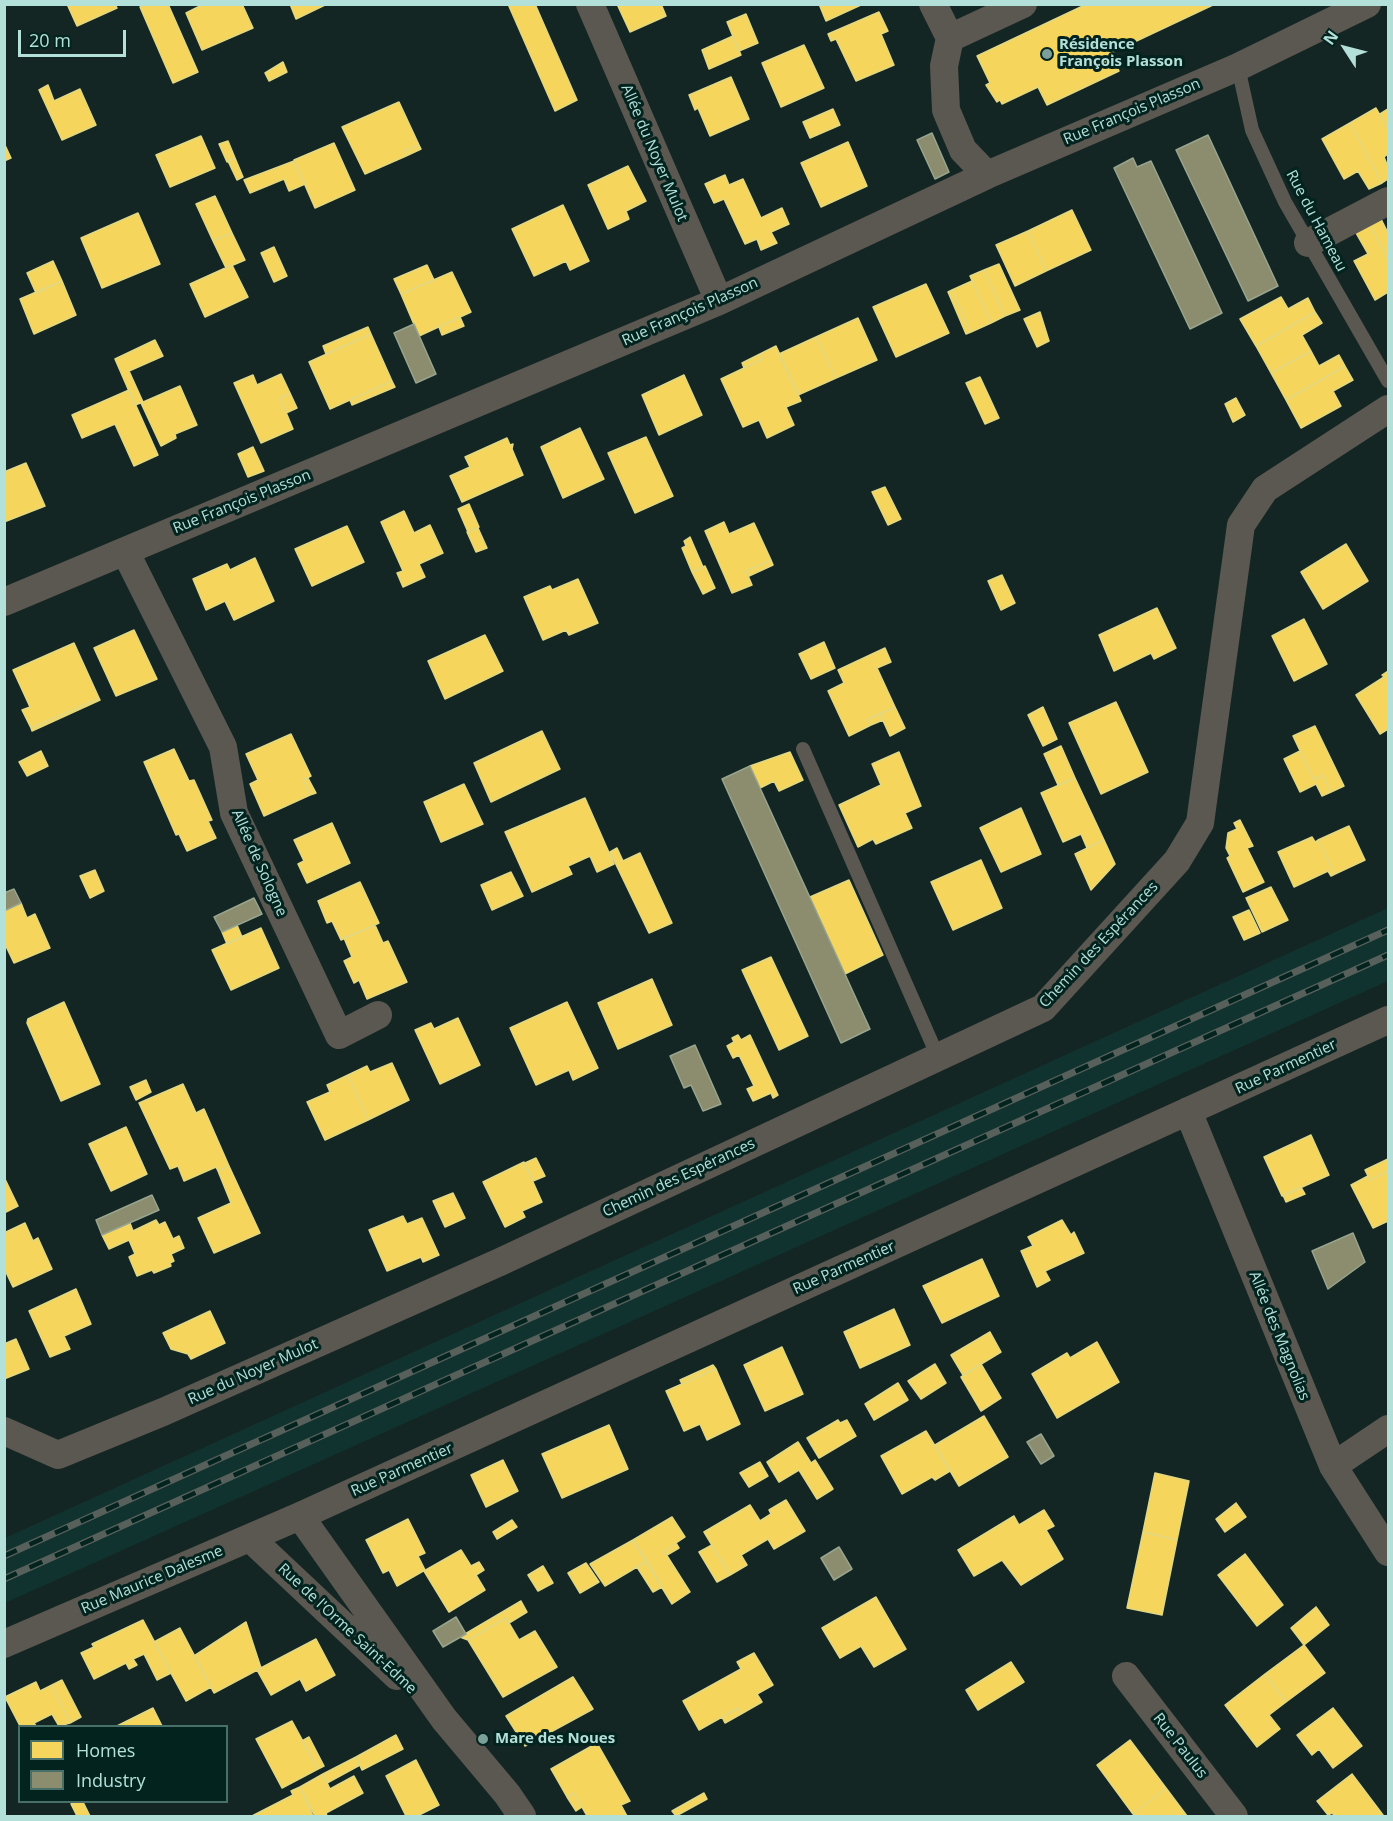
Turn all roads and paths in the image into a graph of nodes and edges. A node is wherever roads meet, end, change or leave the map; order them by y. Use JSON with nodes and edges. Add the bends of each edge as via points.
{"nodes":[{"id":1,"x":590,"y":4,"type":"edge"},
{"id":2,"x":933,"y":4,"type":"edge"},
{"id":3,"x":1023,"y":4,"type":"edge"},
{"id":4,"x":1367,"y":4,"type":"edge"},
{"id":5,"x":950,"y":38,"type":"junction"},
{"id":6,"x":1238,"y":67,"type":"junction"},
{"id":7,"x":987,"y":175,"type":"junction"},
{"id":8,"x":1389,"y":201,"type":"edge"},
{"id":9,"x":1308,"y":243,"type":"junction"},
{"id":10,"x":719,"y":301,"type":"junction"},
{"id":11,"x":1389,"y":381,"type":"edge"},
{"id":12,"x":1389,"y":409,"type":"edge"},
{"id":13,"x":125,"y":550,"type":"junction"},
{"id":14,"x":4,"y":602,"type":"edge"},
{"id":15,"x":803,"y":749,"type":"dead end"},
{"id":16,"x":378,"y":1015,"type":"dead end"},
{"id":17,"x":1389,"y":1020,"type":"edge"},
{"id":18,"x":938,"y":1057,"type":"junction"},
{"id":19,"x":1188,"y":1111,"type":"junction"},
{"id":20,"x":500,"y":1262,"type":"joint"},
{"id":21,"x":1389,"y":1429,"type":"edge"},
{"id":22,"x":4,"y":1431,"type":"edge"},
{"id":23,"x":1333,"y":1466,"type":"junction"},
{"id":24,"x":300,"y":1516,"type":"junction"},
{"id":25,"x":250,"y":1538,"type":"junction"},
{"id":26,"x":1389,"y":1552,"type":"edge"},
{"id":27,"x":4,"y":1644,"type":"edge"},
{"id":28,"x":1126,"y":1677,"type":"dead end"},
{"id":29,"x":444,"y":1719,"type":"junction"},
{"id":30,"x":516,"y":1815,"type":"edge"},
{"id":31,"x":1234,"y":1816,"type":"edge"}],
"edges":[{"from":1,"to":10,"type":"street","name":"Allée du Noyer Mulot"},
{"from":2,"to":5,"type":"street"},
{"from":3,"to":5,"type":"street"},
{"from":4,"to":6,"type":"street","name":"Rue François Plasson"},
{"from":5,"to":7,"type":"street","via":[[944,66],[946,110],[963,150]]},
{"from":6,"to":7,"type":"street","name":"Rue François Plasson"},
{"from":6,"to":9,"type":"lane","name":"Rue du Hameau","via":[[1252,130]]},
{"from":7,"to":10,"type":"street","name":"Rue François Plasson"},
{"from":8,"to":9,"type":"street"},
{"from":9,"to":11,"type":"lane","name":"Rue du Hameau"},
{"from":10,"to":13,"type":"street","name":"Rue François Plasson"},
{"from":12,"to":18,"type":"street","name":"Chemin des Espérances","via":[[1265,489],[1241,525],[1200,822],[1177,861],[1043,1008]]},
{"from":13,"to":14,"type":"street","name":"Rue François Plasson"},
{"from":13,"to":16,"type":"street","name":"Allée de Sologne","via":[[223,747],[234,813],[339,1035]]},
{"from":15,"to":18,"type":"lane"},
{"from":17,"to":19,"type":"street","name":"Rue Parmentier"},
{"from":18,"to":20,"type":"street","name":"Chemin des Espérances"},
{"from":19,"to":23,"type":"street","name":"Allée des Magnolias"},
{"from":19,"to":24,"type":"street","name":"Rue Parmentier"},
{"from":20,"to":22,"type":"street","name":"Rue du Noyer Mulot","via":[[164,1412],[58,1455]]},
{"from":21,"to":23,"type":"street"},
{"from":23,"to":26,"type":"street","name":"Allée des Magnolias"},
{"from":24,"to":25,"type":"street","name":"Rue Maurice Dalesme"},
{"from":24,"to":29,"type":"street","name":"Rue de l'Orme Saint-Edme"},
{"from":25,"to":27,"type":"street","name":"Rue Maurice Dalesme"},
{"from":25,"to":29,"type":"street","name":"Rue de l'Orme Saint-Edme"},
{"from":28,"to":31,"type":"street","name":"Rue Paulus"},
{"from":29,"to":30,"type":"street","name":"Rue de l'Orme Saint-Edme","via":[[507,1794]]}]}
